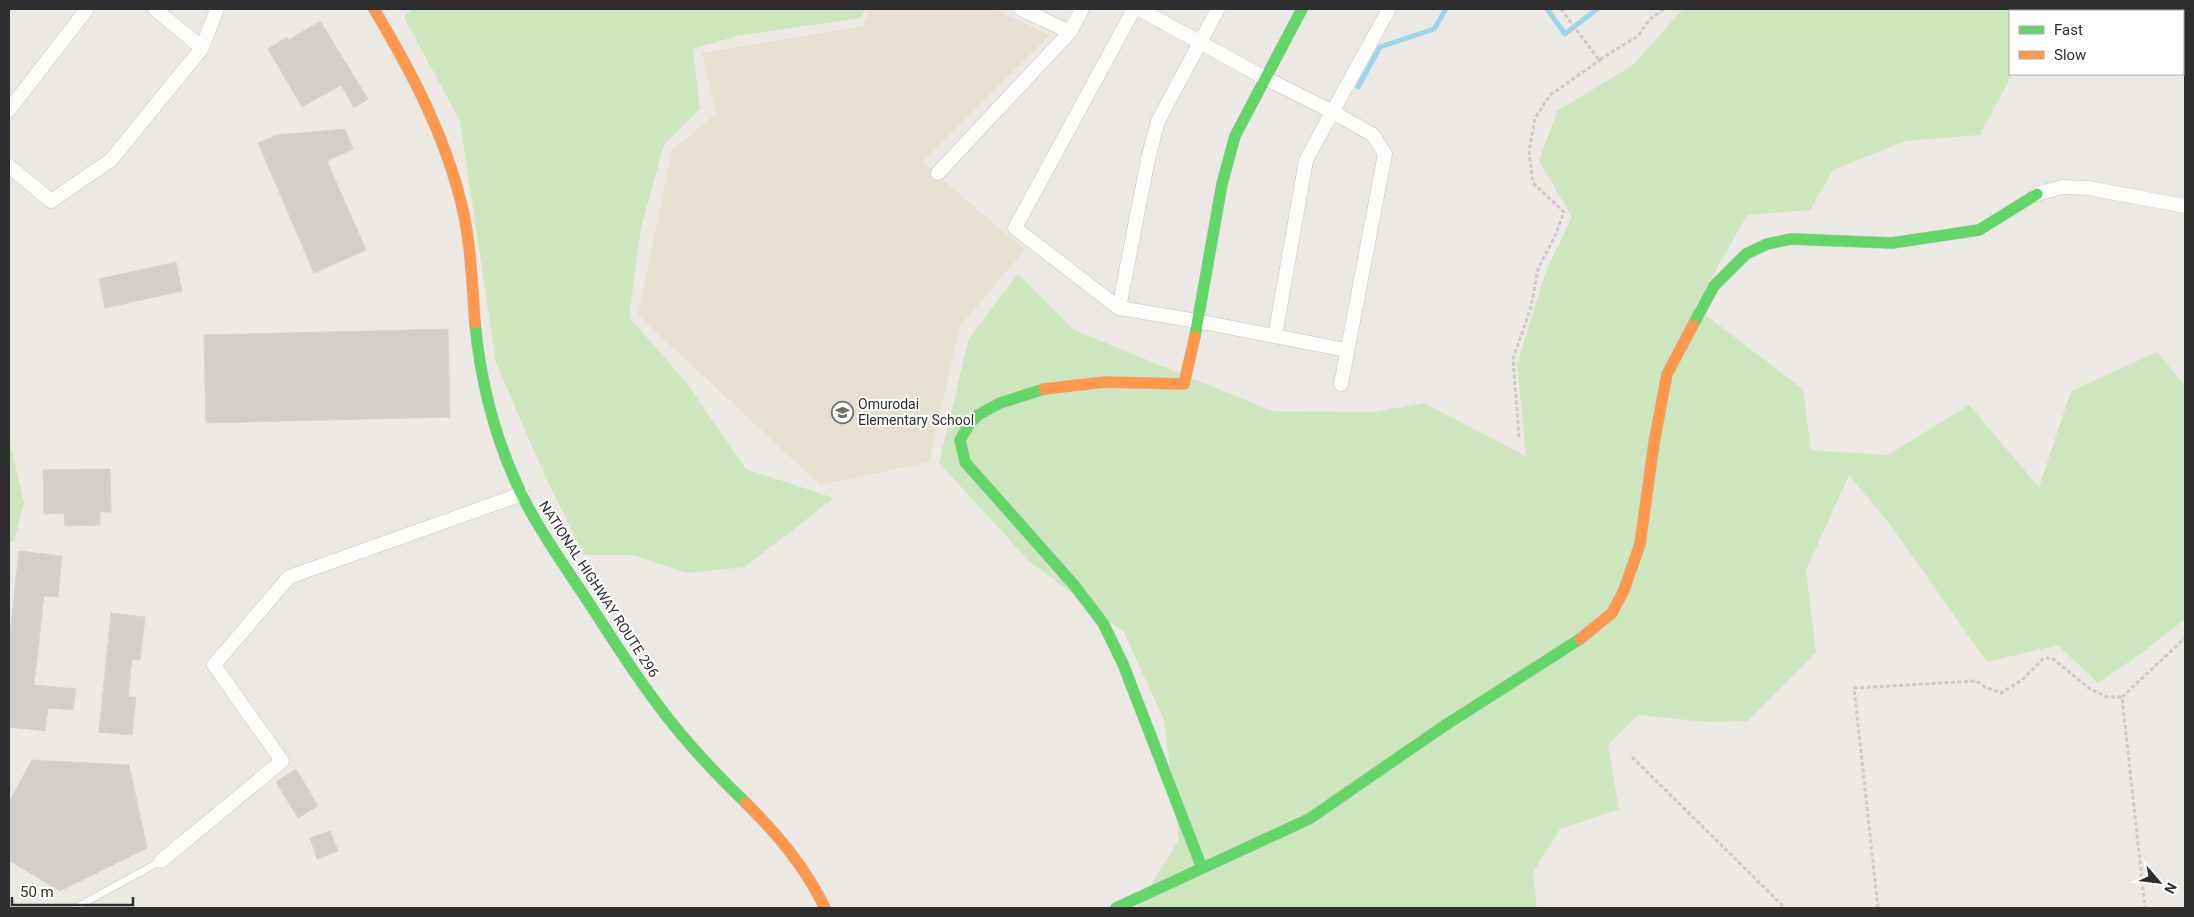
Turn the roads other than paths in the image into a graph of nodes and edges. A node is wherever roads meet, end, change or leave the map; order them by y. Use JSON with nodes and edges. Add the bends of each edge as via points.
{"nodes":[{"id":1,"x":87,"y":9,"type":"edge"},
{"id":2,"x":156,"y":9,"type":"edge"},
{"id":3,"x":217,"y":9,"type":"edge"},
{"id":4,"x":374,"y":9,"type":"edge"},
{"id":5,"x":1021,"y":9,"type":"edge"},
{"id":6,"x":1082,"y":9,"type":"edge"},
{"id":7,"x":1134,"y":9,"type":"edge"},
{"id":8,"x":1139,"y":9,"type":"edge"},
{"id":9,"x":1218,"y":9,"type":"edge"},
{"id":10,"x":1302,"y":9,"type":"edge"},
{"id":11,"x":1389,"y":9,"type":"edge"},
{"id":12,"x":1070,"y":32,"type":"junction"},
{"id":13,"x":1199,"y":43,"type":"junction"},
{"id":14,"x":202,"y":48,"type":"junction"},
{"id":15,"x":1265,"y":78,"type":"junction"},
{"id":16,"x":9,"y":110,"type":"edge"},
{"id":17,"x":1333,"y":112,"type":"junction"},
{"id":18,"x":9,"y":166,"type":"edge"},
{"id":19,"x":938,"y":173,"type":"dead end"},
{"id":20,"x":2037,"y":194,"type":"joint"},
{"id":21,"x":2185,"y":206,"type":"edge"},
{"id":22,"x":1119,"y":308,"type":"junction"},
{"id":23,"x":1197,"y":321,"type":"junction"},
{"id":24,"x":1274,"y":336,"type":"junction"},
{"id":25,"x":1346,"y":350,"type":"junction"},
{"id":26,"x":1341,"y":384,"type":"dead end"},
{"id":27,"x":522,"y":494,"type":"junction"},
{"id":28,"x":161,"y":862,"type":"joint"},
{"id":29,"x":1202,"y":868,"type":"junction"},
{"id":30,"x":75,"y":908,"type":"edge"},
{"id":31,"x":825,"y":908,"type":"edge"},
{"id":32,"x":1116,"y":908,"type":"edge"}],
"edges":[{"from":1,"to":16,"type":"street"},
{"from":2,"to":14,"type":"street"},
{"from":3,"to":14,"type":"street"},
{"from":4,"to":27,"type":"main road","name":"NATIONAL HIGHWAY ROUTE 296","via":[[420,87],[445,148],[468,237],[481,371],[495,424]]},
{"from":5,"to":12,"type":"street"},
{"from":6,"to":12,"type":"street"},
{"from":7,"to":22,"type":"street","via":[[1014,228]]},
{"from":8,"to":13,"type":"street"},
{"from":9,"to":13,"type":"street"},
{"from":10,"to":15,"type":"main road"},
{"from":11,"to":17,"type":"street"},
{"from":12,"to":19,"type":"street"},
{"from":13,"to":15,"type":"street"},
{"from":13,"to":22,"type":"street","via":[[1158,121]]},
{"from":14,"to":18,"type":"street","via":[[111,160],[51,201]]},
{"from":15,"to":17,"type":"street"},
{"from":15,"to":23,"type":"main road","via":[[1234,136]]},
{"from":17,"to":24,"type":"street","via":[[1306,160]]},
{"from":17,"to":25,"type":"street","via":[[1373,135],[1385,154]]},
{"from":20,"to":21,"type":"street","via":[[2062,187],[2088,188]]},
{"from":20,"to":29,"type":"main road","via":[[1979,230],[1892,243],[1791,240],[1767,244],[1746,254],[1714,286],[1667,374],[1640,544],[1612,613],[1580,639],[1444,726],[1309,819]]},
{"from":22,"to":23,"type":"street"},
{"from":23,"to":24,"type":"street"},
{"from":23,"to":29,"type":"main road","via":[[1184,384],[1081,384],[1024,393],[976,416],[960,440],[965,462],[1074,585],[1103,623],[1123,664]]},
{"from":24,"to":25,"type":"street"},
{"from":25,"to":26,"type":"street"},
{"from":27,"to":28,"type":"street","via":[[289,577],[214,665],[282,761]]},
{"from":27,"to":31,"type":"main road","name":"NATIONAL HIGHWAY ROUTE 296","via":[[538,526],[644,688],[708,765],[758,813],[799,860]]},
{"from":28,"to":30,"type":"lane"},
{"from":29,"to":32,"type":"main road"}]}
